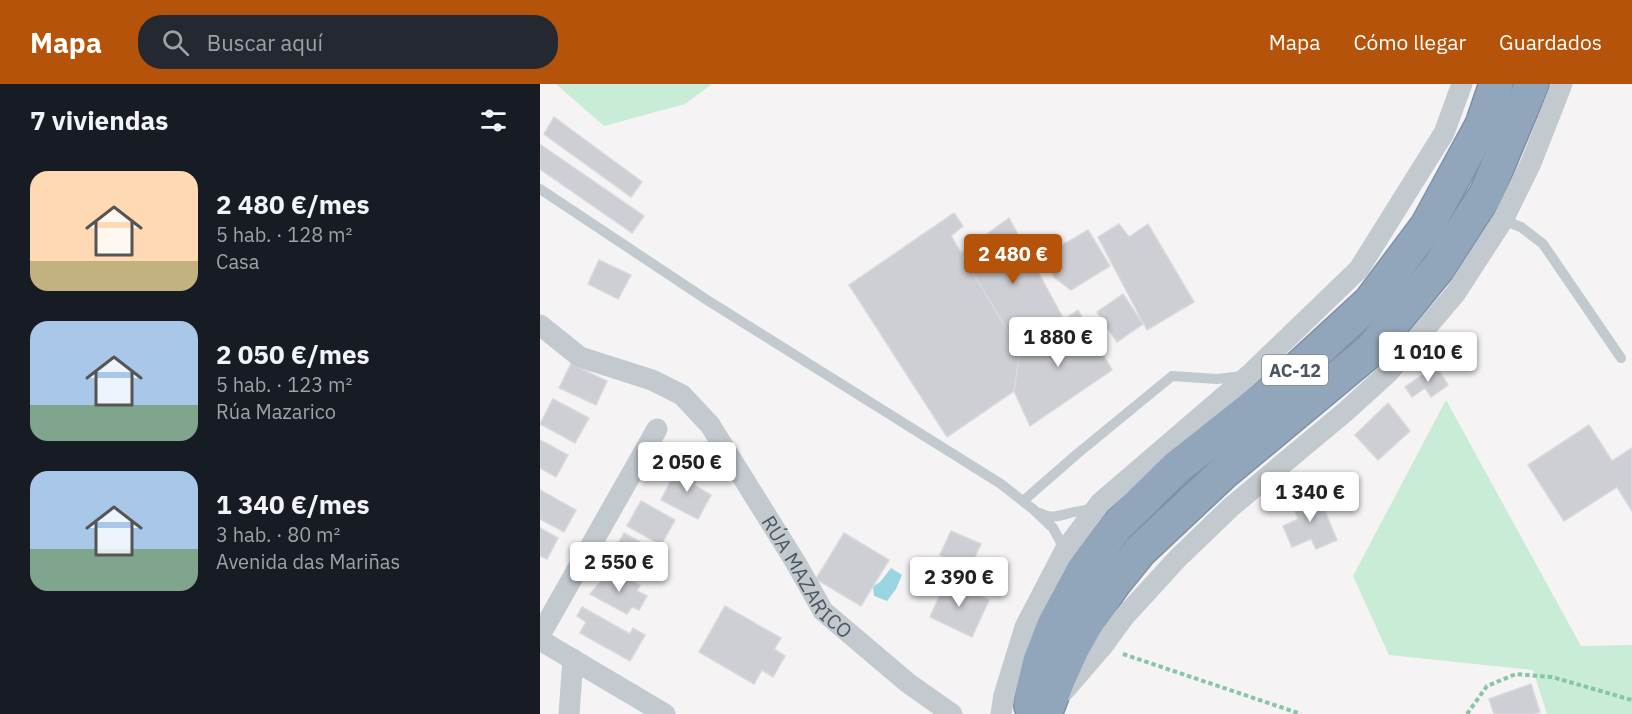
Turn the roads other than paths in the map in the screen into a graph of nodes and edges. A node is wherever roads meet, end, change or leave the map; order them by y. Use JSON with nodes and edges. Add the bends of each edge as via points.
{"nodes":[{"id":1,"x":1462,"y":84,"type":"edge"},
{"id":2,"x":1496,"y":84,"type":"edge"},
{"id":3,"x":1532,"y":84,"type":"edge"},
{"id":4,"x":1562,"y":84,"type":"edge"},
{"id":5,"x":540,"y":189,"type":"edge"},
{"id":6,"x":1503,"y":220,"type":"junction"},
{"id":7,"x":540,"y":325,"type":"edge"},
{"id":8,"x":1621,"y":358,"type":"dead end"},
{"id":9,"x":1249,"y":375,"type":"junction"},
{"id":10,"x":657,"y":429,"type":"dead end"},
{"id":11,"x":1023,"y":501,"type":"junction"},
{"id":12,"x":1100,"y":503,"type":"junction"},
{"id":13,"x":1034,"y":510,"type":"junction"},
{"id":14,"x":1065,"y":550,"type":"junction"},
{"id":15,"x":1053,"y":625,"type":"junction"},
{"id":16,"x":540,"y":635,"type":"edge"},
{"id":17,"x":540,"y":640,"type":"edge"},
{"id":18,"x":573,"y":659,"type":"junction"},
{"id":19,"x":1055,"y":706,"type":"edge"},
{"id":20,"x":569,"y":714,"type":"edge"},
{"id":21,"x":665,"y":714,"type":"edge"},
{"id":22,"x":952,"y":714,"type":"edge"},
{"id":23,"x":1001,"y":714,"type":"edge"},
{"id":24,"x":1017,"y":714,"type":"edge"},
{"id":25,"x":1031,"y":714,"type":"edge"}],
"edges":[{"from":1,"to":9,"type":"street","via":[[1444,133],[1359,269]]},
{"from":2,"to":15,"type":"highway","number":"AC-12","via":[[1482,124],[1427,226],[1370,302],[1272,392],[1176,468],[1116,527],[1083,571]]},
{"from":3,"to":19,"type":"highway","number":"AC-12","via":[[1486,194],[1439,267],[1371,350],[1214,482],[1141,550],[1100,604]]},
{"from":4,"to":6,"type":"street","via":[[1531,163]]},
{"from":5,"to":11,"type":"lane"},
{"from":6,"to":8,"type":"lane","via":[[1543,244]]},
{"from":6,"to":19,"type":"street","via":[[1455,294],[1388,373],[1231,507],[1169,568],[1124,617]]},
{"from":7,"to":22,"type":"street","name":"RÚA MAZARICO","via":[[580,357],[652,380],[682,396],[710,425],[823,610],[908,683]]},
{"from":9,"to":11,"type":"lane","via":[[1216,379],[1172,376]]},
{"from":9,"to":12,"type":"street"},
{"from":10,"to":16,"type":"street"},
{"from":11,"to":13,"type":"lane"},
{"from":12,"to":13,"type":"lane","via":[[1058,517],[1047,517]]},
{"from":12,"to":14,"type":"street"},
{"from":13,"to":14,"type":"lane","via":[[1053,528]]},
{"from":14,"to":23,"type":"street","via":[[1025,627]]},
{"from":15,"to":24,"type":"highway","via":[[1029,673]]},
{"from":15,"to":25,"type":"highway","number":"AC-12","via":[[1040,661]]},
{"from":17,"to":18,"type":"street"},
{"from":18,"to":20,"type":"street"},
{"from":18,"to":21,"type":"street"}]}
